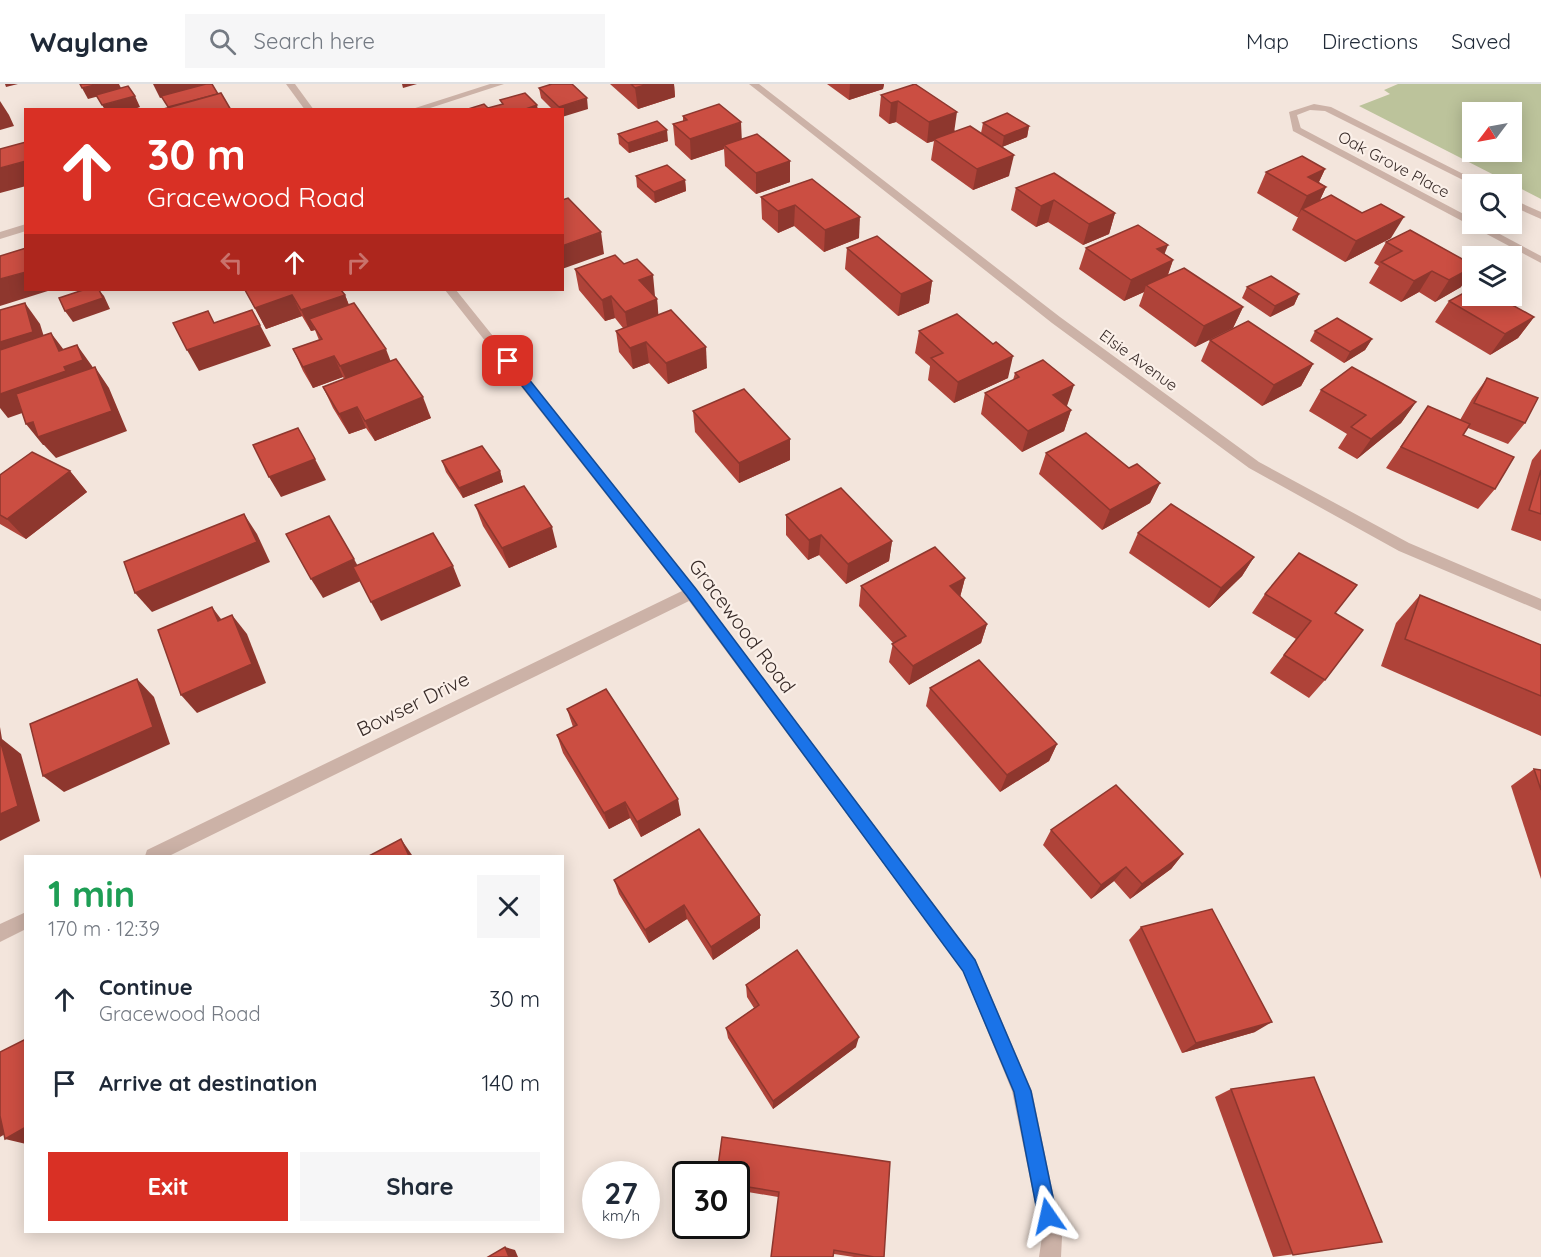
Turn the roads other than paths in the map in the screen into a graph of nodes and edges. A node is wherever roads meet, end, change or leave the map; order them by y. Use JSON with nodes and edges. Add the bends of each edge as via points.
{"nodes":[{"id":1,"x":290,"y":84,"type":"edge"},
{"id":2,"x":500,"y":84,"type":"edge"},
{"id":3,"x":753,"y":84,"type":"edge"},
{"id":4,"x":308,"y":108,"type":"edge"},
{"id":5,"x":420,"y":108,"type":"edge"},
{"id":6,"x":1462,"y":176,"type":"edge"},
{"id":7,"x":1522,"y":207,"type":"edge"},
{"id":8,"x":1541,"y":216,"type":"edge"},
{"id":9,"x":1462,"y":218,"type":"edge"},
{"id":10,"x":24,"y":228,"type":"edge"},
{"id":11,"x":1492,"y":234,"type":"edge"},
{"id":12,"x":0,"y":236,"type":"edge"},
{"id":13,"x":1541,"y":260,"type":"edge"},
{"id":14,"x":453,"y":291,"type":"edge"},
{"id":15,"x":691,"y":592,"type":"junction"},
{"id":16,"x":1541,"y":605,"type":"edge"},
{"id":17,"x":155,"y":855,"type":"edge"},
{"id":18,"x":24,"y":921,"type":"edge"},
{"id":19,"x":0,"y":933,"type":"edge"},
{"id":20,"x":1050,"y":1257,"type":"edge"}],
"edges":[{"from":1,"to":4,"type":"street"},
{"from":2,"to":5,"type":"street"},
{"from":3,"to":16,"type":"street","name":"Elsie Avenue","via":[[1056,320],[1254,465],[1404,547]]},
{"from":6,"to":9,"type":"street","name":"Oak Grove Place","via":[[1328,109],[1316,106],[1292,114],[1296,129]]},
{"from":7,"to":8,"type":"street"},
{"from":10,"to":12,"type":"street"},
{"from":11,"to":13,"type":"street","name":"Oak Grove Place"},
{"from":14,"to":15,"type":"street","name":"Gracewood Road"},
{"from":15,"to":17,"type":"street","name":"Bowser Drive"},
{"from":15,"to":20,"type":"street","name":"Gracewood Road","via":[[969,966],[1022,1091],[1052,1237]]},
{"from":18,"to":19,"type":"street"}]}
